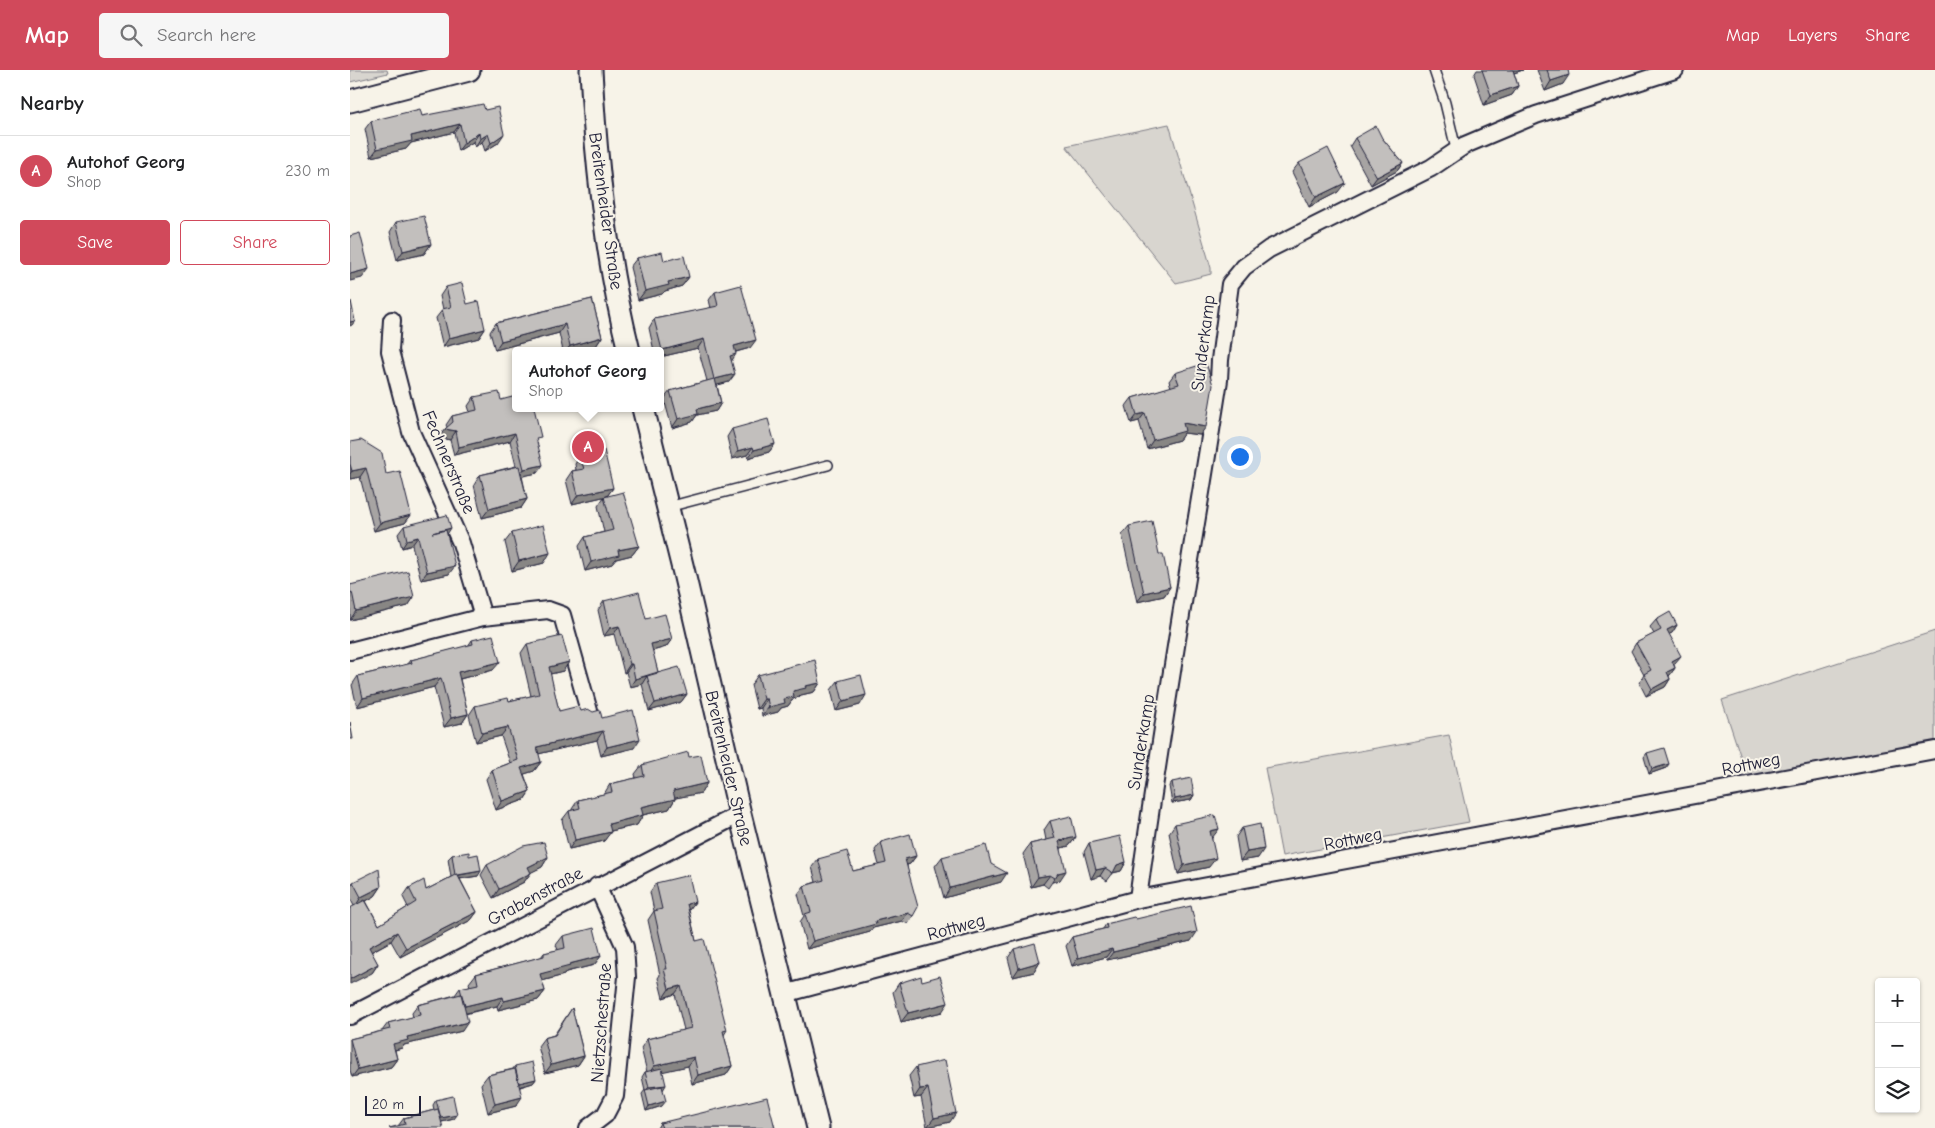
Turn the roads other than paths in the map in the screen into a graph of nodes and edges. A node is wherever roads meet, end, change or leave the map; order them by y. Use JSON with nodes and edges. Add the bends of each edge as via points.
{"nodes":[{"id":1,"x":469,"y":70,"type":"edge"},
{"id":2,"x":591,"y":70,"type":"edge"},
{"id":3,"x":1434,"y":70,"type":"edge"},
{"id":4,"x":1675,"y":70,"type":"edge"},
{"id":5,"x":350,"y":101,"type":"edge"},
{"id":6,"x":1456,"y":149,"type":"junction"},
{"id":7,"x":392,"y":320,"type":"dead end"},
{"id":8,"x":628,"y":347,"type":"edge"},
{"id":9,"x":645,"y":412,"type":"edge"},
{"id":10,"x":828,"y":465,"type":"dead end"},
{"id":11,"x":668,"y":507,"type":"junction"},
{"id":12,"x":483,"y":617,"type":"junction"},
{"id":13,"x":350,"y":650,"type":"edge"},
{"id":14,"x":589,"y":711,"type":"edge"},
{"id":15,"x":1935,"y":750,"type":"edge"},
{"id":16,"x":740,"y":814,"type":"junction"},
{"id":17,"x":596,"y":886,"type":"junction"},
{"id":18,"x":1138,"y":899,"type":"junction"},
{"id":19,"x":784,"y":994,"type":"junction"},
{"id":20,"x":350,"y":1016,"type":"edge"},
{"id":21,"x":588,"y":1128,"type":"edge"},
{"id":22,"x":818,"y":1128,"type":"edge"}],
"edges":[{"from":1,"to":5,"type":"street"},
{"from":2,"to":8,"type":"street","name":"Breitenheider Straße","via":[[596,155]]},
{"from":3,"to":6,"type":"lane"},
{"from":4,"to":6,"type":"street","name":"Sunderkamp","via":[[1536,115]]},
{"from":6,"to":18,"type":"street","name":"Sunderkamp","via":[[1431,168],[1269,249],[1244,267],[1230,284],[1218,390],[1152,793]]},
{"from":7,"to":12,"type":"street","name":"Fechnerstraße","via":[[390,351],[411,432],[461,543]]},
{"from":9,"to":11,"type":"street","name":"Breitenheider Straße"},
{"from":10,"to":11,"type":"lane"},
{"from":11,"to":16,"type":"street","name":"Breitenheider Straße"},
{"from":12,"to":13,"type":"street"},
{"from":12,"to":14,"type":"street","via":[[548,610],[562,615]]},
{"from":15,"to":18,"type":"street","name":"Rottweg"},
{"from":16,"to":17,"type":"street","name":"Grabenstraße"},
{"from":16,"to":19,"type":"street","name":"Breitenheider Straße"},
{"from":17,"to":20,"type":"street","name":"Grabenstraße"},
{"from":17,"to":21,"type":"street","name":"Nietzschestraße","via":[[625,947],[627,977],[615,1096],[606,1115]]},
{"from":18,"to":19,"type":"street","name":"Rottweg"},
{"from":19,"to":22,"type":"street","name":"Breitenheider Straße"}]}
